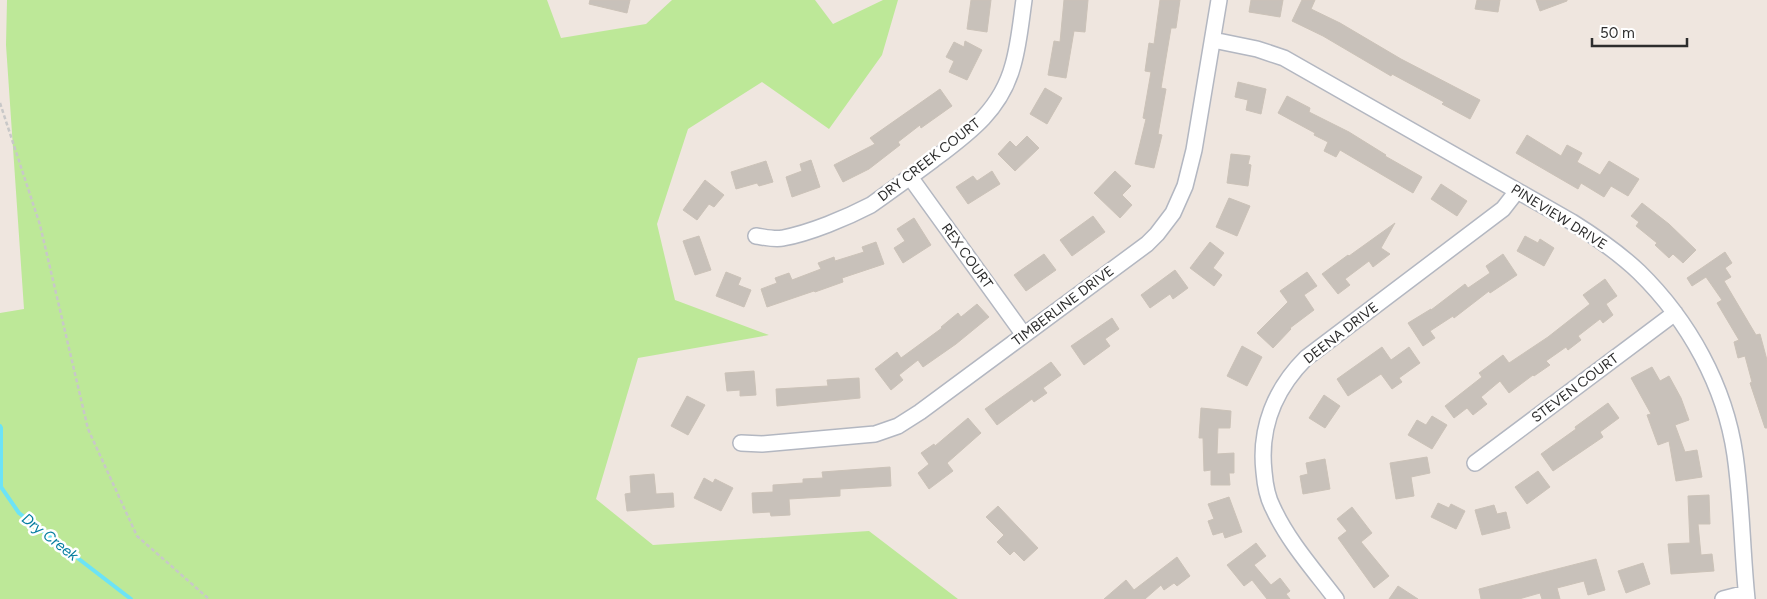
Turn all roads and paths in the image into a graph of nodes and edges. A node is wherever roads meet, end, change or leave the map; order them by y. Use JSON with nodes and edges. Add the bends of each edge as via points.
{"nodes":[{"id":1,"x":1024,"y":0,"type":"edge"},
{"id":2,"x":1219,"y":0,"type":"edge"},
{"id":3,"x":1213,"y":40,"type":"junction"},
{"id":4,"x":0,"y":104,"type":"edge"},
{"id":5,"x":910,"y":177,"type":"junction"},
{"id":6,"x":1517,"y":190,"type":"junction"},
{"id":7,"x":756,"y":236,"type":"dead end"},
{"id":8,"x":1674,"y":313,"type":"junction"},
{"id":9,"x":1024,"y":335,"type":"junction"},
{"id":10,"x":741,"y":443,"type":"dead end"},
{"id":11,"x":1475,"y":463,"type":"dead end"},
{"id":12,"x":1747,"y":596,"type":"edge"},
{"id":13,"x":209,"y":599,"type":"edge"},
{"id":14,"x":1336,"y":599,"type":"edge"},
{"id":15,"x":1723,"y":599,"type":"edge"}],
"edges":[{"from":1,"to":5,"type":"street","name":"DRY CREEK COURT","via":[[1013,64],[997,101],[967,134]]},
{"from":2,"to":3,"type":"street","name":"TIMBERLINE DRIVE"},
{"from":3,"to":6,"type":"street","name":"PINEVIEW DRIVE","via":[[1284,58]]},
{"from":3,"to":9,"type":"street","name":"TIMBERLINE DRIVE","via":[[1194,150],[1185,186],[1173,213],[1147,244]]},
{"from":4,"to":13,"type":"path","via":[[40,225],[88,429],[137,536]]},
{"from":5,"to":7,"type":"street","name":"DRY CREEK COURT","via":[[871,205],[822,226],[781,239]]},
{"from":5,"to":9,"type":"street","name":"REX COURT"},
{"from":6,"to":8,"type":"street","name":"PINEVIEW DRIVE","via":[[1606,244],[1638,271]]},
{"from":6,"to":14,"type":"street","name":"DEENA DRIVE","via":[[1503,209],[1306,358],[1284,383],[1273,405],[1264,429],[1262,457],[1265,485],[1272,507],[1288,536]]},
{"from":8,"to":11,"type":"street","name":"STEVEN COURT"},
{"from":8,"to":12,"type":"street","name":"PINEVIEW DRIVE","via":[[1708,366],[1729,425],[1740,494]]},
{"from":9,"to":10,"type":"street","name":"TIMBERLINE DRIVE","via":[[898,426],[875,434]]},
{"from":12,"to":15,"type":"street"}]}
